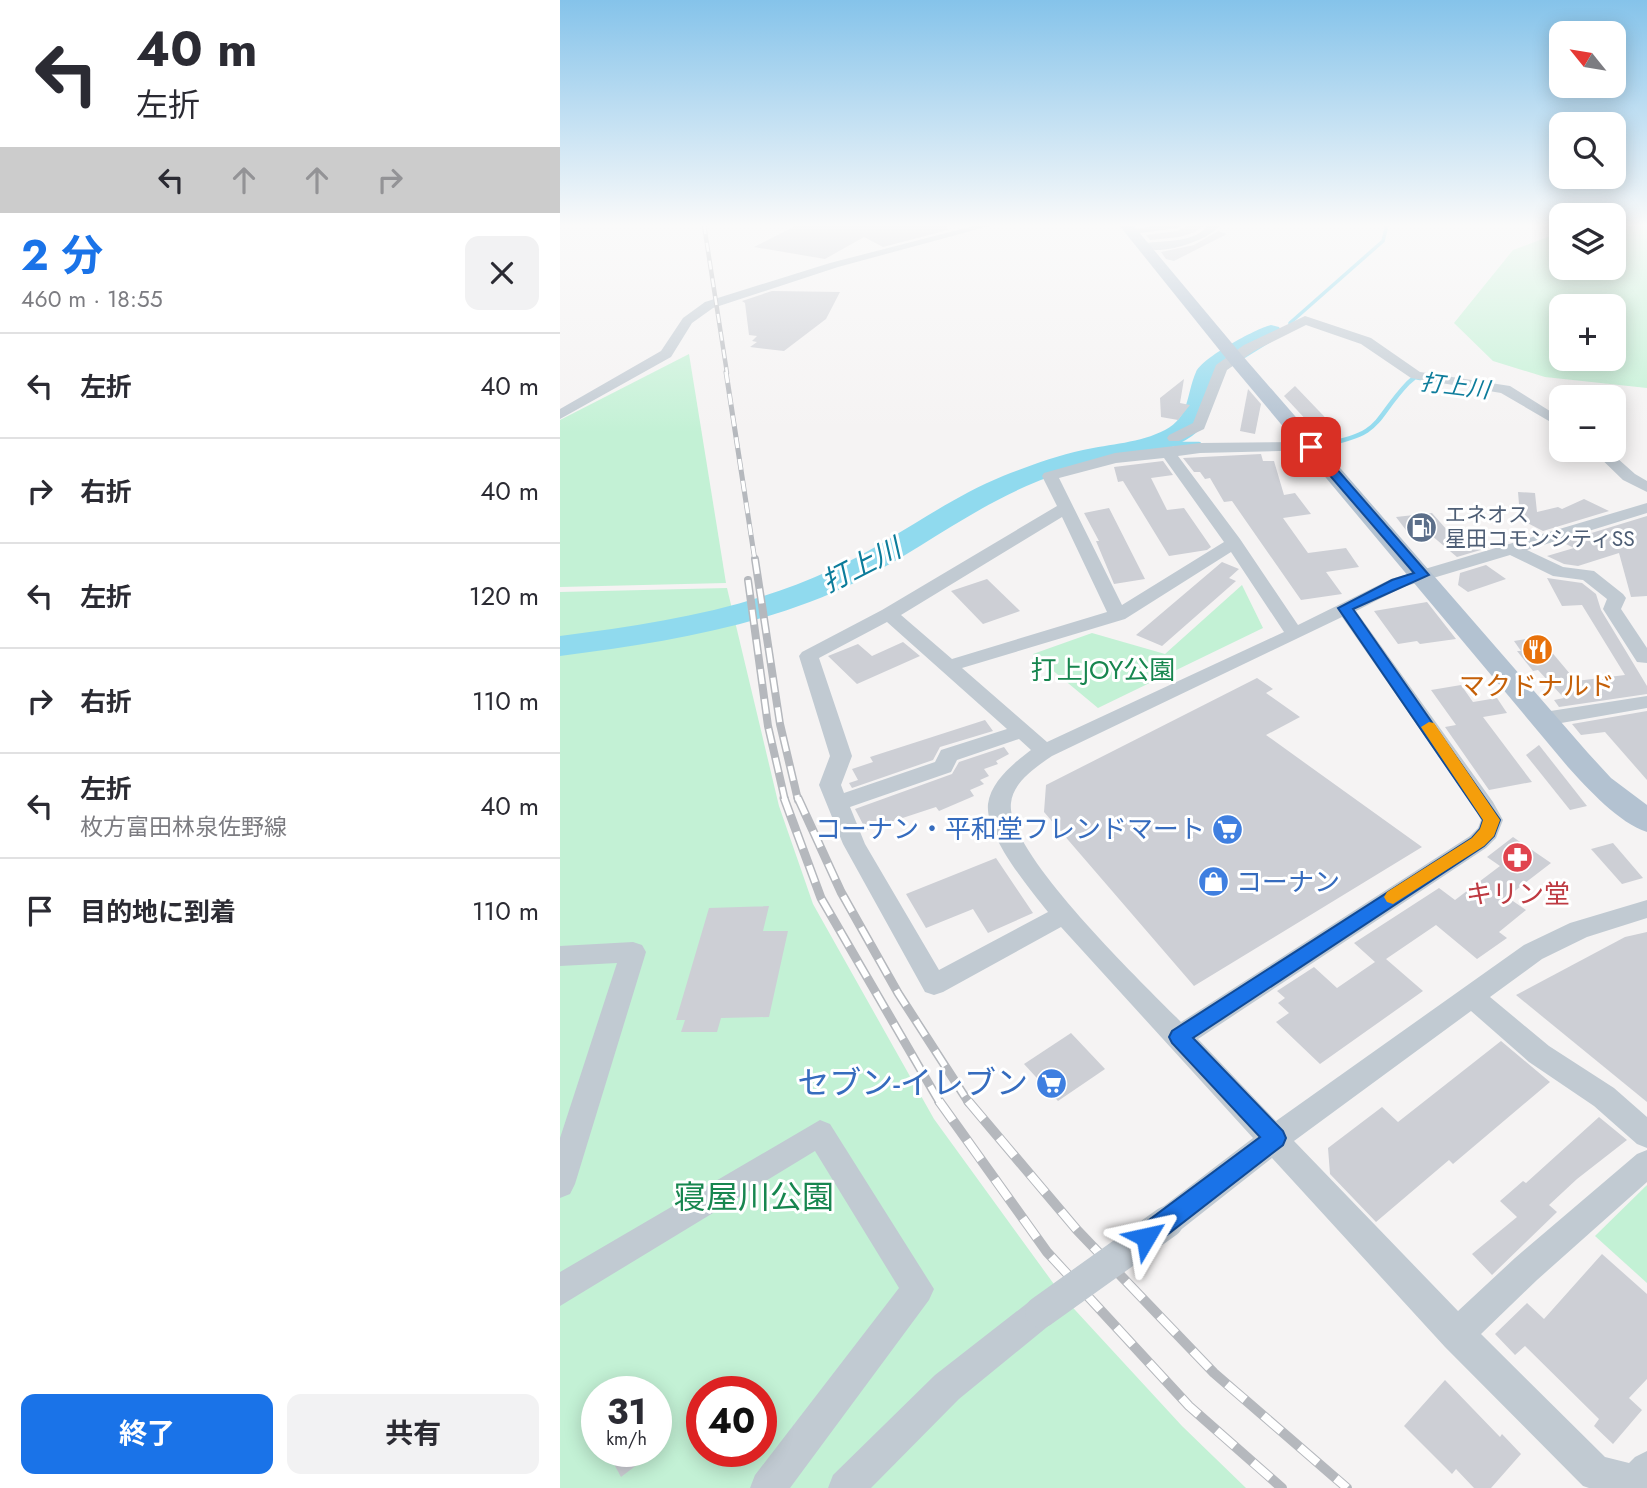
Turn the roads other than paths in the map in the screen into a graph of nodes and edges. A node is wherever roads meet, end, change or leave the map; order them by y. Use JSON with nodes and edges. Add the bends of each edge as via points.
{"nodes":[{"id":1,"x":742,"y":294,"type":"edge"},
{"id":2,"x":1183,"y":294,"type":"edge"},
{"id":3,"x":1235,"y":358,"type":"junction"},
{"id":4,"x":560,"y":415,"type":"edge"},
{"id":5,"x":1549,"y":417,"type":"edge"},
{"id":6,"x":1171,"y":445,"type":"junction"},
{"id":7,"x":1311,"y":447,"type":"junction"},
{"id":8,"x":1612,"y":462,"type":"edge"},
{"id":9,"x":1647,"y":487,"type":"edge"},
{"id":10,"x":1066,"y":508,"type":"junction"},
{"id":11,"x":1647,"y":508,"type":"edge"},
{"id":12,"x":1234,"y":543,"type":"junction"},
{"id":13,"x":1510,"y":548,"type":"junction"},
{"id":14,"x":1423,"y":575,"type":"junction"},
{"id":15,"x":1345,"y":608,"type":"junction"},
{"id":16,"x":889,"y":614,"type":"junction"},
{"id":17,"x":1118,"y":615,"type":"junction"},
{"id":18,"x":1295,"y":634,"type":"junction"},
{"id":19,"x":1644,"y":658,"type":"dead end"},
{"id":20,"x":948,"y":666,"type":"junction"},
{"id":21,"x":1647,"y":702,"type":"edge"},
{"id":22,"x":1544,"y":719,"type":"junction"},
{"id":23,"x":1022,"y":731,"type":"junction"},
{"id":24,"x":1045,"y":751,"type":"junction"},
{"id":25,"x":837,"y":803,"type":"junction"},
{"id":26,"x":1647,"y":821,"type":"edge"},
{"id":27,"x":1647,"y":909,"type":"edge"},
{"id":28,"x":1063,"y":915,"type":"junction"},
{"id":29,"x":560,"y":956,"type":"edge"},
{"id":30,"x":1472,"y":997,"type":"junction"},
{"id":31,"x":1179,"y":1037,"type":"junction"},
{"id":32,"x":1647,"y":1135,"type":"edge"},
{"id":33,"x":1275,"y":1138,"type":"junction"},
{"id":34,"x":1647,"y":1163,"type":"edge"},
{"id":35,"x":560,"y":1184,"type":"edge"},
{"id":36,"x":560,"y":1290,"type":"edge"},
{"id":37,"x":1457,"y":1335,"type":"junction"},
{"id":38,"x":1647,"y":1469,"type":"edge"},
{"id":39,"x":768,"y":1488,"type":"edge"},
{"id":40,"x":846,"y":1488,"type":"edge"}],
"edges":[{"from":1,"to":4,"type":"street","via":[[692,313],[680,339],[666,354]]},
{"from":2,"to":3,"type":"main road"},
{"from":3,"to":5,"type":"street","via":[[1305,320],[1366,341],[1416,375],[1498,386]]},
{"from":3,"to":6,"type":"street","via":[[1221,368],[1199,426]]},
{"from":3,"to":7,"type":"main road"},
{"from":6,"to":7,"type":"street"},
{"from":6,"to":10,"type":"street","via":[[1050,476]]},
{"from":6,"to":12,"type":"street"},
{"from":7,"to":14,"type":"main road"},
{"from":8,"to":9,"type":"street"},
{"from":10,"to":16,"type":"street"},
{"from":10,"to":17,"type":"street"},
{"from":11,"to":13,"type":"street"},
{"from":12,"to":17,"type":"street"},
{"from":12,"to":18,"type":"street"},
{"from":13,"to":14,"type":"street"},
{"from":13,"to":19,"type":"street","via":[[1559,572],[1588,575],[1616,598],[1612,608]]},
{"from":14,"to":15,"type":"street"},
{"from":14,"to":22,"type":"main road"},
{"from":15,"to":18,"type":"street"},
{"from":15,"to":31,"type":"street","via":[[1485,807],[1492,820],[1488,832]]},
{"from":16,"to":20,"type":"street"},
{"from":16,"to":25,"type":"street","via":[[809,656],[841,757],[830,785]]},
{"from":17,"to":20,"type":"street"},
{"from":18,"to":24,"type":"street"},
{"from":20,"to":23,"type":"street"},
{"from":21,"to":22,"type":"street"},
{"from":22,"to":26,"type":"main road","via":[[1601,785]]},
{"from":23,"to":24,"type":"street"},
{"from":23,"to":25,"type":"street","via":[[949,755],[943,766]]},
{"from":24,"to":28,"type":"street","via":[[1007,785],[999,805],[1000,826]]},
{"from":25,"to":28,"type":"street","via":[[854,844],[934,985]]},
{"from":27,"to":30,"type":"street","via":[[1579,930],[1533,951]]},
{"from":28,"to":31,"type":"street"},
{"from":29,"to":35,"type":"street","via":[[633,952]]},
{"from":30,"to":32,"type":"street"},
{"from":30,"to":33,"type":"street"},
{"from":31,"to":33,"type":"street"},
{"from":33,"to":37,"type":"street"},
{"from":33,"to":40,"type":"street","bridge":true,"via":[[947,1387]]},
{"from":34,"to":37,"type":"street"},
{"from":36,"to":39,"type":"street","via":[[820,1133],[918,1289]]},
{"from":37,"to":38,"type":"street","via":[[1596,1473],[1635,1482]]}]}
